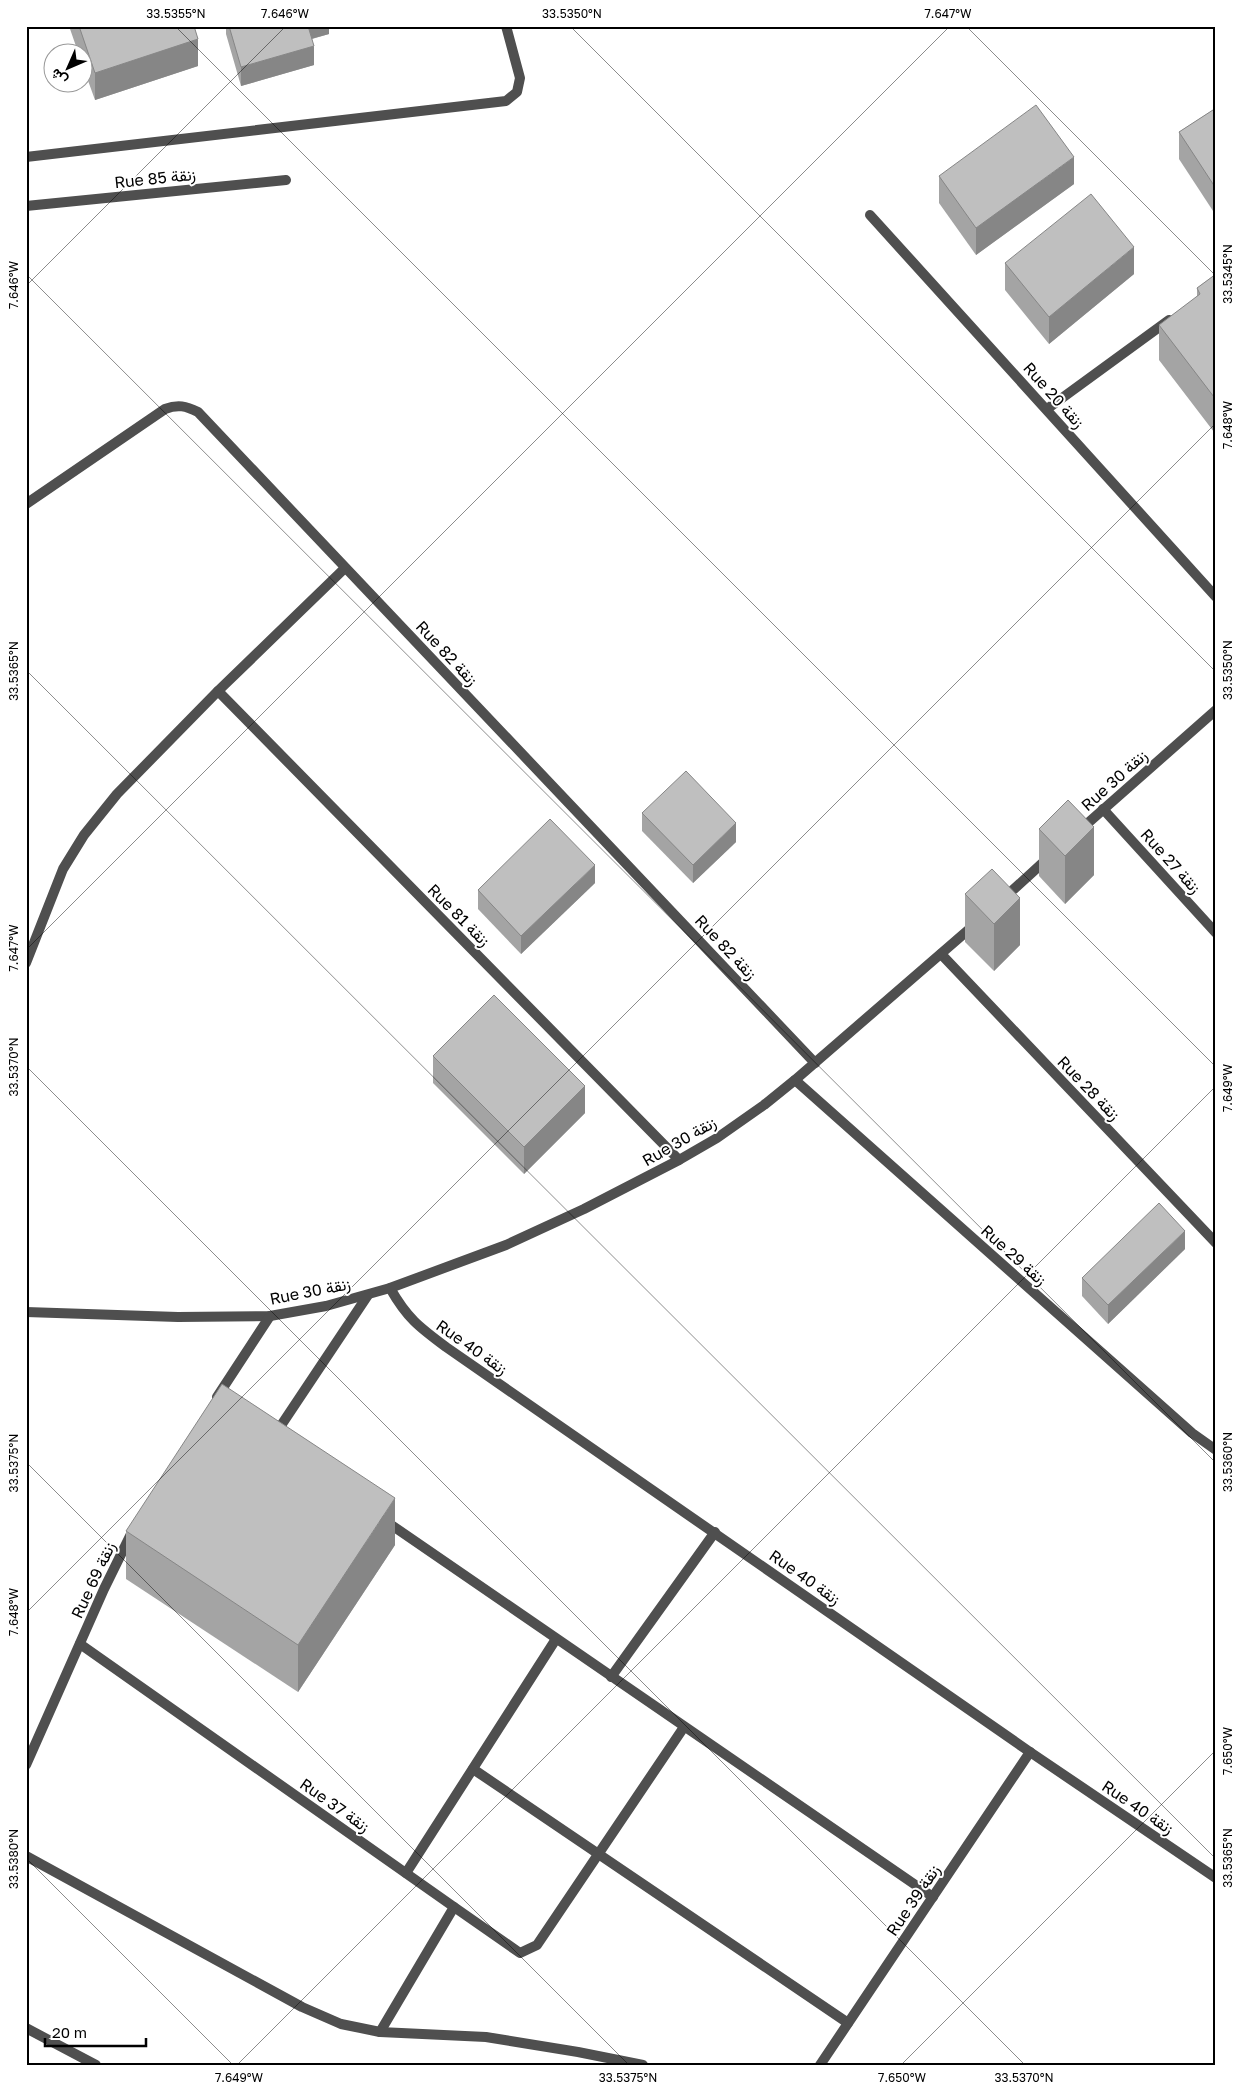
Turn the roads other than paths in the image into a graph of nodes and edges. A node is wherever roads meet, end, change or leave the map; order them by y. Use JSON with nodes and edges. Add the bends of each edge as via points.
{"nodes":[{"id":1,"x":506,"y":26,"type":"edge"},
{"id":2,"x":26,"y":157,"type":"edge"},
{"id":3,"x":286,"y":180,"type":"dead end"},
{"id":4,"x":26,"y":206,"type":"edge"},
{"id":5,"x":870,"y":215,"type":"dead end"},
{"id":6,"x":1176,"y":315,"type":"edge"},
{"id":7,"x":1047,"y":409,"type":"junction"},
{"id":8,"x":26,"y":504,"type":"edge"},
{"id":9,"x":345,"y":568,"type":"junction"},
{"id":10,"x":1216,"y":597,"type":"edge"},
{"id":11,"x":218,"y":692,"type":"junction"},
{"id":12,"x":1216,"y":710,"type":"edge"},
{"id":13,"x":1104,"y":810,"type":"junction"},
{"id":14,"x":1074,"y":836,"type":"edge"},
{"id":15,"x":1059,"y":849,"type":"edge"},
{"id":16,"x":1216,"y":933,"type":"edge"},
{"id":17,"x":941,"y":954,"type":"junction"},
{"id":18,"x":26,"y":963,"type":"edge"},
{"id":19,"x":815,"y":1063,"type":"junction"},
{"id":20,"x":795,"y":1080,"type":"junction"},
{"id":21,"x":679,"y":1160,"type":"junction"},
{"id":22,"x":1216,"y":1243,"type":"edge"},
{"id":23,"x":390,"y":1288,"type":"junction"},
{"id":24,"x":368,"y":1295,"type":"junction"},
{"id":25,"x":26,"y":1312,"type":"edge"},
{"id":26,"x":270,"y":1316,"type":"junction"},
{"id":27,"x":213,"y":1403,"type":"edge"},
{"id":28,"x":278,"y":1443,"type":"edge"},
{"id":29,"x":1216,"y":1450,"type":"edge"},
{"id":30,"x":378,"y":1516,"type":"edge"},
{"id":31,"x":138,"y":1521,"type":"edge"},
{"id":32,"x":715,"y":1532,"type":"junction"},
{"id":33,"x":556,"y":1639,"type":"junction"},
{"id":34,"x":80,"y":1644,"type":"junction"},
{"id":35,"x":611,"y":1677,"type":"junction"},
{"id":36,"x":684,"y":1727,"type":"junction"},
{"id":37,"x":1030,"y":1752,"type":"junction"},
{"id":38,"x":26,"y":1765,"type":"edge"},
{"id":39,"x":473,"y":1769,"type":"junction"},
{"id":40,"x":600,"y":1854,"type":"junction"},
{"id":41,"x":26,"y":1856,"type":"edge"},
{"id":42,"x":406,"y":1873,"type":"junction"},
{"id":43,"x":1216,"y":1878,"type":"edge"},
{"id":44,"x":933,"y":1897,"type":"junction"},
{"id":45,"x":454,"y":1907,"type":"junction"},
{"id":46,"x":848,"y":2023,"type":"junction"},
{"id":47,"x":26,"y":2028,"type":"edge"},
{"id":48,"x":380,"y":2032,"type":"junction"},
{"id":49,"x":96,"y":2065,"type":"edge"},
{"id":50,"x":644,"y":2065,"type":"edge"},
{"id":51,"x":820,"y":2065,"type":"edge"}],
"edges":[{"from":1,"to":2,"type":"street","via":[[520,78],[517,92],[506,101]]},
{"from":3,"to":4,"type":"street","name":"Rue 85 زنقة"},
{"from":5,"to":7,"type":"street","name":"Rue 20 زنقة"},
{"from":6,"to":7,"type":"street"},
{"from":7,"to":10,"type":"street","name":"Rue 20 زنقة"},
{"from":8,"to":9,"type":"street","name":"Rue 82 زنقة","via":[[165,409],[176,405],[188,407],[198,412]]},
{"from":9,"to":11,"type":"street"},
{"from":9,"to":19,"type":"street","name":"Rue 82 زنقة"},
{"from":11,"to":18,"type":"street","via":[[117,794],[84,835],[64,869]]},
{"from":11,"to":21,"type":"street","name":"Rue 81 زنقة"},
{"from":12,"to":13,"type":"street","name":"Rue 30 زنقة"},
{"from":13,"to":14,"type":"street","name":"Rue 30 زنقة"},
{"from":13,"to":16,"type":"street","name":"Rue 27 زنقة"},
{"from":15,"to":17,"type":"street","name":"Rue 30 زنقة"},
{"from":17,"to":19,"type":"street","name":"Rue 30 زنقة"},
{"from":17,"to":22,"type":"street","name":"Rue 28 زنقة"},
{"from":19,"to":20,"type":"street","name":"Rue 30 زنقة"},
{"from":20,"to":21,"type":"street","name":"Rue 30 زنقة","via":[[718,1138]]},
{"from":20,"to":29,"type":"street","name":"Rue 29 زنقة","via":[[1192,1433]]},
{"from":21,"to":23,"type":"street","name":"Rue 30 زنقة","via":[[506,1245]]},
{"from":23,"to":24,"type":"street","name":"Rue 30 زنقة"},
{"from":23,"to":32,"type":"street","name":"Rue 40 زنقة","via":[[404,1312],[419,1327]]},
{"from":24,"to":26,"type":"street","name":"Rue 30 زنقة"},
{"from":24,"to":28,"type":"street","via":[[280,1426]]},
{"from":25,"to":26,"type":"street","name":"Rue 30 زنقة","via":[[178,1317]]},
{"from":26,"to":27,"type":"street"},
{"from":30,"to":33,"type":"street"},
{"from":31,"to":34,"type":"street","name":"Rue 69 زنقة"},
{"from":32,"to":35,"type":"street"},
{"from":32,"to":37,"type":"street","name":"Rue 40 زنقة"},
{"from":33,"to":35,"type":"street"},
{"from":33,"to":39,"type":"street"},
{"from":34,"to":38,"type":"street","name":"Rue 69 زنقة"},
{"from":34,"to":42,"type":"street","name":"Rue 37 زنقة"},
{"from":35,"to":36,"type":"street"},
{"from":36,"to":40,"type":"street","name":"Rue 37 زنقة"},
{"from":36,"to":44,"type":"street"},
{"from":37,"to":43,"type":"street","name":"Rue 40 زنقة"},
{"from":37,"to":44,"type":"street","name":"Rue 39 زنقة"},
{"from":39,"to":40,"type":"street"},
{"from":39,"to":42,"type":"street"},
{"from":40,"to":45,"type":"street","name":"Rue 37 زنقة","via":[[537,1945],[528,1951],[520,1953]]},
{"from":40,"to":46,"type":"street"},
{"from":41,"to":48,"type":"street","via":[[302,2007],[341,2024]]},
{"from":42,"to":45,"type":"street","name":"Rue 37 زنقة"},
{"from":44,"to":46,"type":"street","name":"Rue 39 زنقة"},
{"from":45,"to":48,"type":"street"},
{"from":46,"to":51,"type":"street","name":"Rue 39 زنقة"},
{"from":47,"to":49,"type":"street"},
{"from":48,"to":50,"type":"street","via":[[486,2037]]}]}
